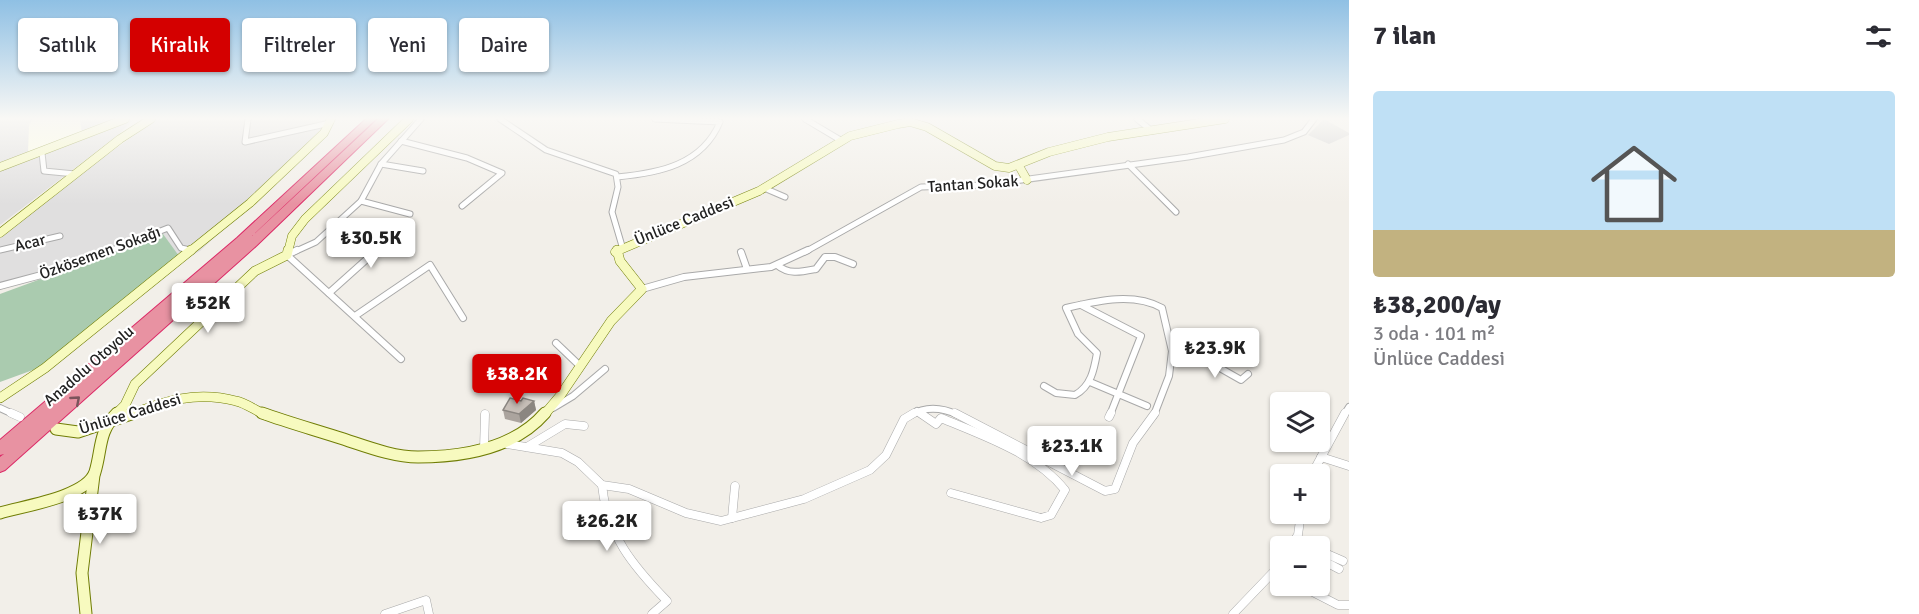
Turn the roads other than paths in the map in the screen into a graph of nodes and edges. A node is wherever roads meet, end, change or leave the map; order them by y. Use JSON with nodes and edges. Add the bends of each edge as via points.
{"nodes":[{"id":1,"x":55,"y":148,"type":"edge"},
{"id":2,"x":109,"y":148,"type":"edge"},
{"id":3,"x":309,"y":148,"type":"edge"},
{"id":4,"x":340,"y":148,"type":"edge"},
{"id":5,"x":352,"y":148,"type":"edge"},
{"id":6,"x":378,"y":148,"type":"edge"},
{"id":7,"x":395,"y":148,"type":"edge"},
{"id":8,"x":427,"y":148,"type":"edge"},
{"id":9,"x":543,"y":148,"type":"edge"},
{"id":10,"x":702,"y":148,"type":"edge"},
{"id":11,"x":831,"y":148,"type":"edge"},
{"id":12,"x":963,"y":148,"type":"edge"},
{"id":13,"x":1064,"y":148,"type":"edge"},
{"id":14,"x":1241,"y":148,"type":"edge"},
{"id":15,"x":42,"y":153,"type":"junction"},
{"id":16,"x":381,"y":164,"type":"junction"},
{"id":17,"x":1128,"y":164,"type":"junction"},
{"id":18,"x":1019,"y":166,"type":"junction"},
{"id":19,"x":0,"y":167,"type":"edge"},
{"id":20,"x":423,"y":171,"type":"dead end"},
{"id":21,"x":75,"y":174,"type":"junction"},
{"id":22,"x":617,"y":177,"type":"junction"},
{"id":23,"x":1027,"y":180,"type":"junction"},
{"id":24,"x":764,"y":188,"type":"junction"},
{"id":25,"x":785,"y":197,"type":"dead end"},
{"id":26,"x":362,"y":201,"type":"junction"},
{"id":27,"x":462,"y":206,"type":"dead end"},
{"id":28,"x":1176,"y":212,"type":"dead end"},
{"id":29,"x":410,"y":214,"type":"dead end"},
{"id":30,"x":399,"y":231,"type":"dead end"},
{"id":31,"x":0,"y":233,"type":"edge"},
{"id":32,"x":60,"y":236,"type":"dead end"},
{"id":33,"x":622,"y":246,"type":"junction"},
{"id":34,"x":813,"y":248,"type":"junction"},
{"id":35,"x":0,"y":250,"type":"edge"},
{"id":36,"x":190,"y":250,"type":"junction"},
{"id":37,"x":741,"y":252,"type":"dead end"},
{"id":38,"x":287,"y":255,"type":"junction"},
{"id":39,"x":825,"y":257,"type":"junction"},
{"id":40,"x":853,"y":264,"type":"dead end"},
{"id":41,"x":777,"y":265,"type":"junction"},
{"id":42,"x":747,"y":269,"type":"junction"},
{"id":43,"x":0,"y":286,"type":"edge"},
{"id":44,"x":642,"y":289,"type":"junction"},
{"id":45,"x":329,"y":293,"type":"junction"},
{"id":46,"x":1081,"y":305,"type":"junction"},
{"id":47,"x":355,"y":316,"type":"junction"},
{"id":48,"x":463,"y":318,"type":"dead end"},
{"id":49,"x":556,"y":343,"type":"dead end"},
{"id":50,"x":1172,"y":351,"type":"junction"},
{"id":51,"x":401,"y":359,"type":"dead end"},
{"id":52,"x":579,"y":364,"type":"junction"},
{"id":53,"x":605,"y":369,"type":"dead end"},
{"id":54,"x":1248,"y":374,"type":"dead end"},
{"id":55,"x":1090,"y":382,"type":"junction"},
{"id":56,"x":1044,"y":386,"type":"dead end"},
{"id":57,"x":1119,"y":394,"type":"junction"},
{"id":58,"x":0,"y":398,"type":"edge"},
{"id":59,"x":1147,"y":406,"type":"dead end"},
{"id":60,"x":1349,"y":407,"type":"edge"},
{"id":61,"x":0,"y":408,"type":"edge"},
{"id":62,"x":917,"y":411,"type":"junction"},
{"id":63,"x":547,"y":412,"type":"junction"},
{"id":64,"x":484,"y":414,"type":"dead end"},
{"id":65,"x":20,"y":417,"type":"dead end"},
{"id":66,"x":1109,"y":417,"type":"dead end"},
{"id":67,"x":105,"y":425,"type":"junction"},
{"id":68,"x":584,"y":426,"type":"dead end"},
{"id":69,"x":56,"y":429,"type":"dead end"},
{"id":70,"x":506,"y":443,"type":"junction"},
{"id":71,"x":527,"y":447,"type":"junction"},
{"id":72,"x":0,"y":449,"type":"edge"},
{"id":73,"x":484,"y":449,"type":"junction"},
{"id":74,"x":1321,"y":457,"type":"junction"},
{"id":75,"x":1317,"y":464,"type":"edge"},
{"id":76,"x":0,"y":466,"type":"edge"},
{"id":77,"x":1349,"y":466,"type":"edge"},
{"id":78,"x":94,"y":475,"type":"junction"},
{"id":79,"x":602,"y":485,"type":"junction"},
{"id":80,"x":735,"y":486,"type":"dead end"},
{"id":81,"x":951,"y":493,"type":"dead end"},
{"id":82,"x":0,"y":513,"type":"edge"},
{"id":83,"x":732,"y":518,"type":"junction"},
{"id":84,"x":1330,"y":557,"type":"edge"},
{"id":85,"x":1330,"y":562,"type":"edge"},
{"id":86,"x":1270,"y":578,"type":"edge"},
{"id":87,"x":1320,"y":596,"type":"edge"},
{"id":88,"x":1349,"y":605,"type":"edge"},
{"id":89,"x":86,"y":614,"type":"edge"},
{"id":90,"x":385,"y":614,"type":"edge"},
{"id":91,"x":429,"y":614,"type":"edge"},
{"id":92,"x":652,"y":614,"type":"edge"},
{"id":93,"x":1233,"y":614,"type":"edge"}],
"edges":[{"from":1,"to":15,"type":"street"},
{"from":2,"to":21,"type":"street"},
{"from":3,"to":36,"type":"street","via":[[250,203]]},
{"from":4,"to":72,"type":"highway","name":"Anadolu Otoyolu","via":[[241,241]]},
{"from":76,"to":5,"type":"highway","name":"Anadolu Otoyolu","one_way":true,"via":[[252,243]]},
{"from":6,"to":38,"type":"street","via":[[305,219],[292,236]]},
{"from":7,"to":16,"type":"street"},
{"from":8,"to":27,"type":"street","via":[[467,158],[502,173]]},
{"from":9,"to":22,"type":"street"},
{"from":10,"to":22,"type":"street","via":[[677,165]]},
{"from":11,"to":24,"type":"street","name":"Ünlüce Caddesi"},
{"from":12,"to":18,"type":"street","name":"Ünlüce Caddesi","via":[[995,166]]},
{"from":13,"to":18,"type":"street"},
{"from":14,"to":17,"type":"street","name":"Tantan Sokak"},
{"from":15,"to":19,"type":"street"},
{"from":15,"to":21,"type":"street","via":[[44,171]]},
{"from":16,"to":20,"type":"street"},
{"from":16,"to":26,"type":"street"},
{"from":17,"to":23,"type":"street","name":"Tantan Sokak"},
{"from":17,"to":28,"type":"street"},
{"from":18,"to":23,"type":"street"},
{"from":21,"to":31,"type":"street"},
{"from":22,"to":33,"type":"street","via":[[618,190],[612,205]]},
{"from":23,"to":34,"type":"street","name":"Tantan Sokak","via":[[921,187]]},
{"from":24,"to":25,"type":"street"},
{"from":24,"to":33,"type":"street","name":"Ünlüce Caddesi"},
{"from":26,"to":29,"type":"street"},
{"from":26,"to":38,"type":"street","via":[[316,242]]},
{"from":30,"to":45,"type":"street"},
{"from":32,"to":35,"type":"street","name":"Acar"},
{"from":33,"to":44,"type":"street","name":"Ünlüce Caddesi","via":[[615,251],[617,257]]},
{"from":34,"to":39,"type":"street"},
{"from":34,"to":41,"type":"street","name":"Tantan Sokak"},
{"from":36,"to":43,"type":"street","name":"Özkösemen Sokağı","via":[[181,248],[168,228],[60,270]]},
{"from":36,"to":58,"type":"street","via":[[45,368]]},
{"from":37,"to":42,"type":"street"},
{"from":38,"to":45,"type":"street"},
{"from":38,"to":67,"type":"street","via":[[255,271],[135,384],[125,405]]},
{"from":39,"to":40,"type":"street"},
{"from":39,"to":41,"type":"street","via":[[816,269],[808,271],[784,273]]},
{"from":41,"to":42,"type":"street","name":"Tantan Sokak"},
{"from":42,"to":44,"type":"street","name":"Tantan Sokak","via":[[684,277]]},
{"from":44,"to":52,"type":"street","name":"Ünlüce Caddesi","via":[[611,321]]},
{"from":45,"to":47,"type":"street"},
{"from":46,"to":50,"type":"street","via":[[1115,300],[1155,303],[1162,308],[1167,322]]},
{"from":46,"to":55,"type":"street","via":[[1066,308],[1078,334],[1097,353]]},
{"from":46,"to":57,"type":"street","via":[[1141,336]]},
{"from":47,"to":48,"type":"street","via":[[430,265]]},
{"from":47,"to":51,"type":"street"},
{"from":49,"to":52,"type":"street"},
{"from":50,"to":54,"type":"street","via":[[1197,356],[1241,380]]},
{"from":50,"to":62,"type":"street","via":[[1161,400],[1133,443],[1115,489],[1105,491],[943,408]]},
{"from":52,"to":63,"type":"street","name":"Ünlüce Caddesi"},
{"from":53,"to":63,"type":"street"},
{"from":55,"to":56,"type":"street","via":[[1080,394],[1070,397]]},
{"from":55,"to":57,"type":"street"},
{"from":57,"to":59,"type":"street"},
{"from":57,"to":66,"type":"street"},
{"from":60,"to":74,"type":"street"},
{"from":61,"to":65,"type":"street"},
{"from":62,"to":81,"type":"street","via":[[929,422],[936,424],[940,418],[1014,452],[1047,471],[1065,490],[1051,515],[1041,518]]},
{"from":62,"to":83,"type":"street","via":[[904,419],[886,455],[870,470],[804,499]]},
{"from":63,"to":70,"type":"street","name":"Ünlüce Caddesi","via":[[533,427]]},
{"from":64,"to":73,"type":"street"},
{"from":67,"to":69,"type":"street","name":"Ünlüce Caddesi","via":[[78,432]]},
{"from":67,"to":73,"type":"street","name":"Ünlüce Caddesi","via":[[158,403],[191,395],[237,401],[264,414],[389,453],[417,457]]},
{"from":67,"to":78,"type":"street"},
{"from":68,"to":71,"type":"street","via":[[566,424]]},
{"from":70,"to":71,"type":"street"},
{"from":70,"to":73,"type":"street","name":"Ünlüce Caddesi"},
{"from":71,"to":79,"type":"street","via":[[562,453]]},
{"from":74,"to":75,"type":"street"},
{"from":74,"to":77,"type":"street"},
{"from":78,"to":82,"type":"street","via":[[78,491]]},
{"from":78,"to":89,"type":"street","via":[[82,573]]},
{"from":79,"to":83,"type":"street","via":[[628,489],[686,513],[721,521]]},
{"from":79,"to":92,"type":"street","via":[[602,503],[619,548],[667,601]]},
{"from":80,"to":83,"type":"street"},
{"from":84,"to":85,"type":"street","via":[[1341,565]]},
{"from":86,"to":93,"type":"street"},
{"from":87,"to":88,"type":"street","via":[[1338,605]]},
{"from":90,"to":91,"type":"street","via":[[426,600]]}]}
